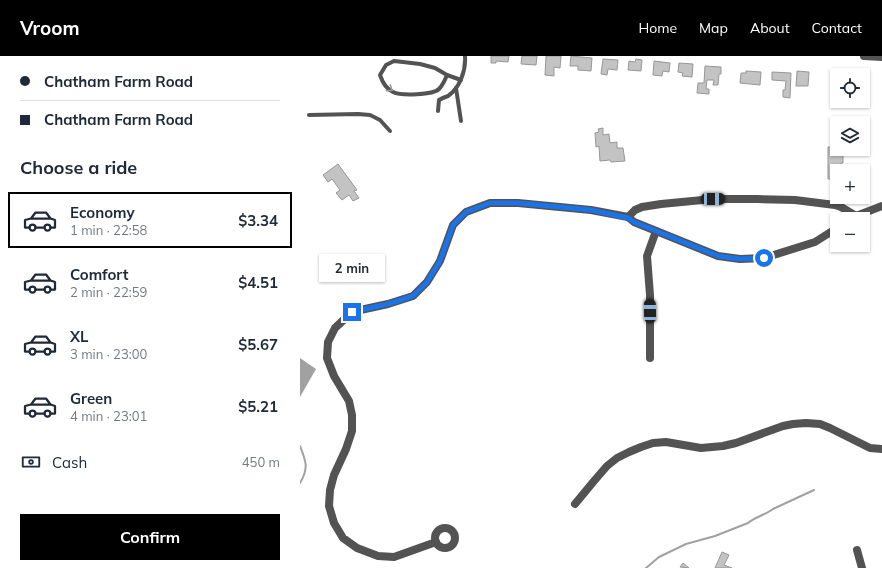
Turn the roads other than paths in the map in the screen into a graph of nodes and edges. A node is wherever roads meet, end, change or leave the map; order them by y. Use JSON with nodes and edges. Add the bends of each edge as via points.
{"nodes":[{"id":1,"x":465,"y":56,"type":"edge"},
{"id":2,"x":864,"y":56,"type":"edge"},
{"id":3,"x":882,"y":57,"type":"edge"},
{"id":4,"x":447,"y":75,"type":"junction"},
{"id":5,"x":461,"y":80,"type":"junction"},
{"id":6,"x":456,"y":88,"type":"junction"},
{"id":7,"x":438,"y":110,"type":"dead end"},
{"id":8,"x":309,"y":115,"type":"dead end"},
{"id":9,"x":461,"y":121,"type":"dead end"},
{"id":10,"x":390,"y":131,"type":"dead end"},
{"id":11,"x":882,"y":206,"type":"edge"},
{"id":12,"x":847,"y":212,"type":"edge"},
{"id":13,"x":868,"y":212,"type":"edge"},
{"id":14,"x":628,"y":218,"type":"junction"},
{"id":15,"x":656,"y":231,"type":"junction"},
{"id":16,"x":830,"y":233,"type":"edge"},
{"id":17,"x":650,"y":358,"type":"dead end"},
{"id":18,"x":882,"y":449,"type":"edge"},
{"id":19,"x":575,"y":504,"type":"dead end"},
{"id":20,"x":436,"y":542,"type":"dead end"},
{"id":21,"x":857,"y":550,"type":"dead end"},
{"id":22,"x":862,"y":568,"type":"edge"}],
"edges":[{"from":1,"to":5,"type":"lane"},
{"from":2,"to":3,"type":"street"},
{"from":4,"to":4,"type":"lane","one_way":true,"via":[[420,64],[394,61],[386,65],[380,74],[386,87],[392,92],[402,94],[438,90]]},
{"from":4,"to":5,"type":"lane"},
{"from":5,"to":6,"type":"lane"},
{"from":6,"to":7,"type":"lane","via":[[439,100]]},
{"from":6,"to":9,"type":"lane"},
{"from":8,"to":10,"type":"lane","via":[[370,115],[380,120]]},
{"from":11,"to":13,"type":"street"},
{"from":12,"to":14,"type":"street","via":[[835,205],[795,200],[713,199],[642,207]]},
{"from":14,"to":15,"type":"street"},
{"from":14,"to":20,"type":"street","via":[[591,210],[518,203],[490,203],[466,212],[453,225],[440,261],[427,282],[413,296],[352,312],[335,328],[328,342],[327,358],[348,401],[352,415],[352,431],[330,490],[329,506],[334,523],[343,538],[357,548],[378,556],[394,556]]},
{"from":15,"to":16,"type":"street","via":[[718,256],[740,259],[764,258],[816,242]]},
{"from":15,"to":17,"type":"street","via":[[647,256]]},
{"from":18,"to":19,"type":"street","via":[[870,448],[820,424],[806,423],[783,426],[723,446],[701,448],[666,442],[653,443],[617,458]]},
{"from":21,"to":22,"type":"street"}]}
